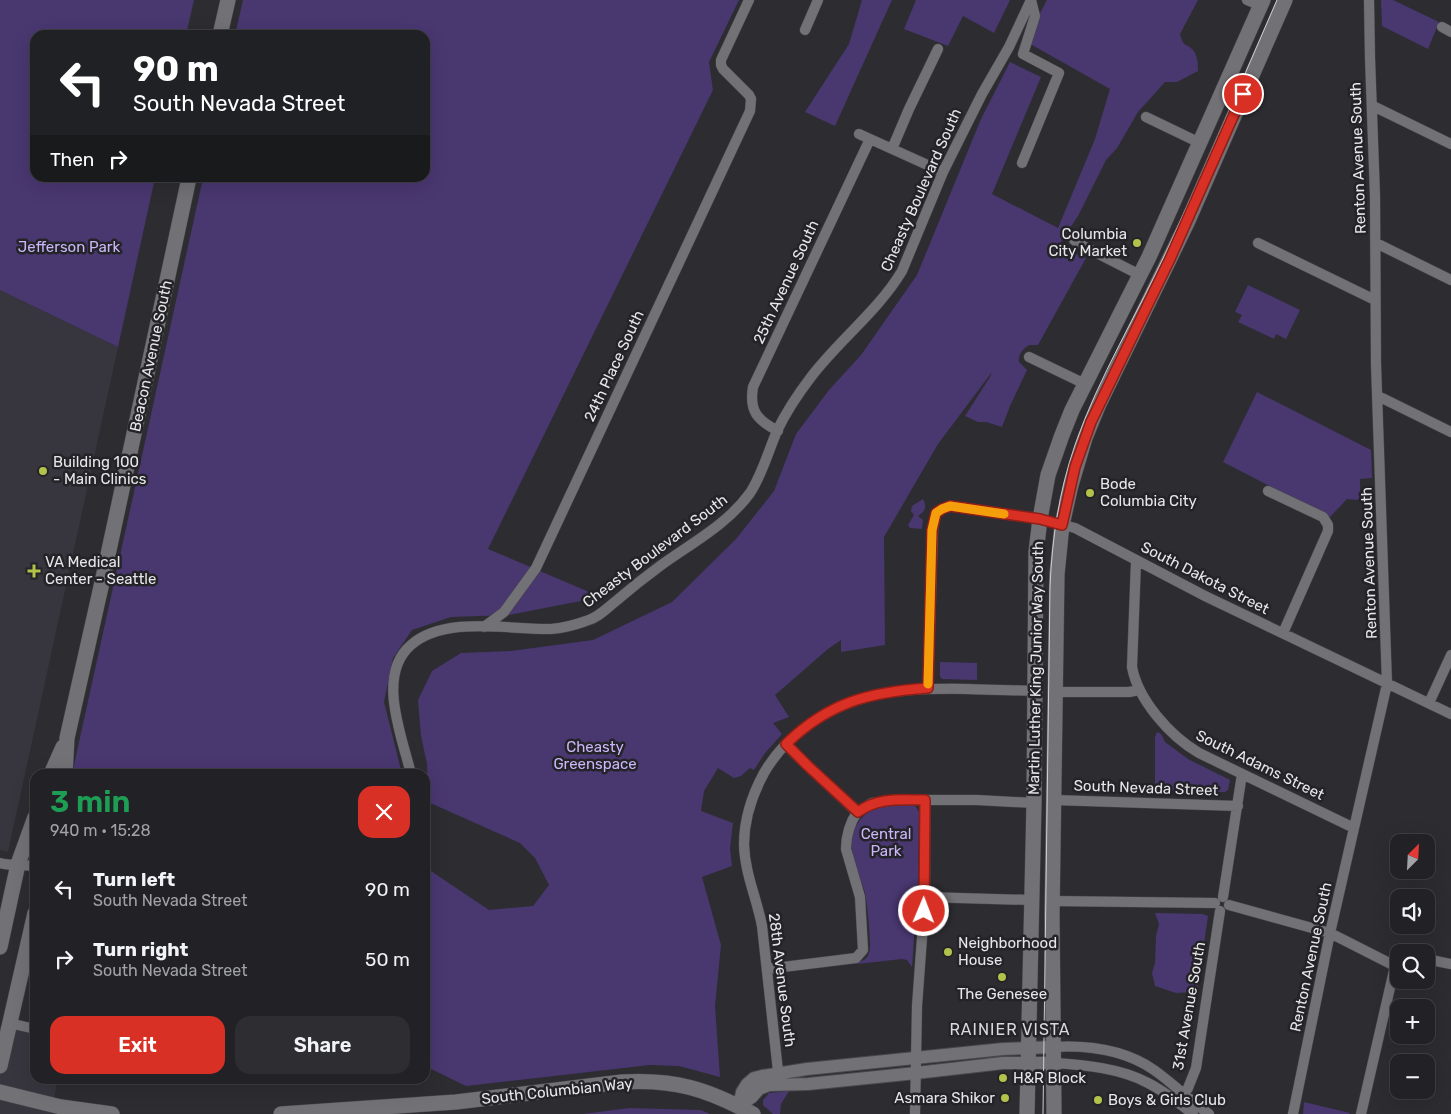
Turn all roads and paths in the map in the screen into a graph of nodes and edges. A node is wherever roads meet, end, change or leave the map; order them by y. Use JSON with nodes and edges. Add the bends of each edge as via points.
{"nodes":[{"id":1,"x":228,"y":0,"type":"edge"},
{"id":2,"x":749,"y":0,"type":"edge"},
{"id":3,"x":818,"y":0,"type":"edge"},
{"id":4,"x":1031,"y":0,"type":"edge"},
{"id":5,"x":1285,"y":0,"type":"edge"},
{"id":6,"x":1369,"y":0,"type":"edge"},
{"id":7,"x":1257,"y":2,"type":"edge"},
{"id":8,"x":221,"y":30,"type":"edge"},
{"id":9,"x":805,"y":30,"type":"dead end"},
{"id":10,"x":938,"y":49,"type":"dead end"},
{"id":11,"x":1373,"y":106,"type":"junction"},
{"id":12,"x":1146,"y":117,"type":"dead end"},
{"id":13,"x":859,"y":134,"type":"dead end"},
{"id":14,"x":870,"y":139,"type":"junction"},
{"id":15,"x":1200,"y":143,"type":"junction"},
{"id":16,"x":1451,"y":144,"type":"edge"},
{"id":17,"x":892,"y":149,"type":"junction"},
{"id":18,"x":1022,"y":163,"type":"dead end"},
{"id":19,"x":943,"y":172,"type":"junction"},
{"id":20,"x":188,"y":182,"type":"edge"},
{"id":21,"x":1074,"y":240,"type":"dead end"},
{"id":22,"x":1258,"y":243,"type":"dead end"},
{"id":23,"x":1376,"y":243,"type":"junction"},
{"id":24,"x":1140,"y":275,"type":"junction"},
{"id":25,"x":1451,"y":280,"type":"edge"},
{"id":26,"x":1375,"y":300,"type":"junction"},
{"id":27,"x":1029,"y":357,"type":"dead end"},
{"id":28,"x":1085,"y":384,"type":"junction"},
{"id":29,"x":1378,"y":396,"type":"junction"},
{"id":30,"x":778,"y":431,"type":"junction"},
{"id":31,"x":1451,"y":432,"type":"edge"},
{"id":32,"x":1268,"y":491,"type":"dead end"},
{"id":33,"x":1040,"y":519,"type":"junction"},
{"id":34,"x":1062,"y":525,"type":"junction"},
{"id":35,"x":1136,"y":561,"type":"junction"},
{"id":36,"x":484,"y":627,"type":"junction"},
{"id":37,"x":1283,"y":633,"type":"junction"},
{"id":38,"x":1451,"y":655,"type":"edge"},
{"id":39,"x":1387,"y":684,"type":"junction"},
{"id":40,"x":928,"y":688,"type":"junction"},
{"id":41,"x":1139,"y":690,"type":"junction"},
{"id":42,"x":1035,"y":691,"type":"junction"},
{"id":43,"x":1054,"y":692,"type":"junction"},
{"id":44,"x":1429,"y":703,"type":"junction"},
{"id":45,"x":1451,"y":714,"type":"edge"},
{"id":46,"x":67,"y":738,"type":"junction"},
{"id":47,"x":786,"y":744,"type":"junction"},
{"id":48,"x":53,"y":769,"type":"edge"},
{"id":49,"x":65,"y":769,"type":"edge"},
{"id":50,"x":410,"y":769,"type":"edge"},
{"id":51,"x":1242,"y":774,"type":"junction"},
{"id":52,"x":925,"y":800,"type":"junction"},
{"id":53,"x":1054,"y":800,"type":"junction"},
{"id":54,"x":1034,"y":802,"type":"junction"},
{"id":55,"x":1238,"y":806,"type":"junction"},
{"id":56,"x":858,"y":812,"type":"junction"},
{"id":57,"x":1354,"y":828,"type":"junction"},
{"id":58,"x":30,"y":832,"type":"edge"},
{"id":59,"x":0,"y":863,"type":"edge"},
{"id":60,"x":18,"y":864,"type":"junction"},
{"id":61,"x":30,"y":865,"type":"edge"},
{"id":62,"x":925,"y":897,"type":"junction"},
{"id":63,"x":1031,"y":900,"type":"junction"},
{"id":64,"x":1052,"y":901,"type":"junction"},
{"id":65,"x":1222,"y":904,"type":"junction"},
{"id":66,"x":1330,"y":933,"type":"junction"},
{"id":67,"x":30,"y":936,"type":"edge"},
{"id":68,"x":0,"y":947,"type":"edge"},
{"id":69,"x":1435,"y":961,"type":"edge"},
{"id":70,"x":1390,"y":963,"type":"edge"},
{"id":71,"x":1451,"y":964,"type":"edge"},
{"id":72,"x":767,"y":969,"type":"junction"},
{"id":73,"x":1391,"y":989,"type":"edge"},
{"id":74,"x":9,"y":1023,"type":"junction"},
{"id":75,"x":30,"y":1028,"type":"edge"},
{"id":76,"x":1054,"y":1047,"type":"junction"},
{"id":77,"x":1028,"y":1056,"type":"junction"},
{"id":78,"x":916,"y":1058,"type":"junction"},
{"id":79,"x":1054,"y":1064,"type":"junction"},
{"id":80,"x":0,"y":1066,"type":"edge"},
{"id":81,"x":916,"y":1073,"type":"junction"},
{"id":82,"x":779,"y":1079,"type":"junction"},
{"id":83,"x":0,"y":1092,"type":"edge"},
{"id":84,"x":1181,"y":1098,"type":"junction"},
{"id":85,"x":737,"y":1110,"type":"edge"},
{"id":86,"x":350,"y":1112,"type":"edge"},
{"id":87,"x":112,"y":1114,"type":"edge"},
{"id":88,"x":281,"y":1114,"type":"edge"},
{"id":89,"x":753,"y":1114,"type":"edge"},
{"id":90,"x":915,"y":1114,"type":"edge"},
{"id":91,"x":1027,"y":1114,"type":"edge"},
{"id":92,"x":1054,"y":1114,"type":"edge"},
{"id":93,"x":1193,"y":1114,"type":"edge"},
{"id":94,"x":1209,"y":1114,"type":"edge"},
{"id":95,"x":1293,"y":1114,"type":"edge"},
{"id":96,"x":1361,"y":1114,"type":"edge"}],
"edges":[{"from":1,"to":8,"type":"main road"},
{"from":2,"to":36,"type":"street","name":"24th Place South","via":[[720,60],[723,69],[749,95],[751,104],[746,120],[536,568],[504,612]]},
{"from":3,"to":9,"type":"street"},
{"from":4,"to":18,"type":"street","via":[[1035,16],[1024,54],[1058,73]]},
{"from":4,"to":19,"type":"street","name":"Cheasty Boulevard South","via":[[1010,47]]},
{"from":5,"to":34,"type":"main road","name":"Martin Luther King Junior Way South","via":[[1178,241],[1091,422],[1075,467]]},
{"from":6,"to":11,"type":"street","name":"Renton Avenue South"},
{"from":7,"to":15,"type":"main road","name":"Martin Luther King Junior Way South"},
{"from":10,"to":17,"type":"street"},
{"from":11,"to":16,"type":"street"},
{"from":11,"to":23,"type":"street","name":"Renton Avenue South"},
{"from":12,"to":15,"type":"street"},
{"from":13,"to":14,"type":"street"},
{"from":14,"to":17,"type":"street"},
{"from":14,"to":30,"type":"street","name":"25th Avenue South","via":[[753,387],[754,412]]},
{"from":15,"to":24,"type":"main road","name":"Martin Luther King Junior Way South"},
{"from":17,"to":19,"type":"street"},
{"from":19,"to":30,"type":"street","name":"Cheasty Boulevard South","via":[[912,249],[893,286],[812,375]]},
{"from":20,"to":46,"type":"main road","name":"Beacon Avenue South"},
{"from":21,"to":24,"type":"street"},
{"from":22,"to":26,"type":"street"},
{"from":23,"to":25,"type":"street"},
{"from":23,"to":26,"type":"street","name":"Renton Avenue South"},
{"from":24,"to":28,"type":"main road","name":"Martin Luther King Junior Way South"},
{"from":26,"to":29,"type":"street","name":"Renton Avenue South"},
{"from":27,"to":28,"type":"street"},
{"from":28,"to":33,"type":"main road","name":"Martin Luther King Junior Way South","via":[[1048,476]]},
{"from":29,"to":31,"type":"street"},
{"from":29,"to":39,"type":"street","name":"Renton Avenue South"},
{"from":30,"to":36,"type":"street","name":"Cheasty Boulevard South","via":[[758,479],[742,502],[604,611],[573,626],[553,629]]},
{"from":32,"to":37,"type":"street","via":[[1323,517],[1328,525]]},
{"from":33,"to":34,"type":"street","name":"South Dakota Street"},
{"from":33,"to":40,"type":"street","name":"South Dakota Street","via":[[950,506],[936,513],[932,530]]},
{"from":33,"to":42,"type":"main road","name":"Martin Luther King Junior Way South","via":[[1035,577]]},
{"from":34,"to":35,"type":"street","name":"South Dakota Street","via":[[1098,539]]},
{"from":34,"to":43,"type":"main road","name":"Martin Luther King Junior Way South","via":[[1057,574]]},
{"from":35,"to":37,"type":"street","name":"South Dakota Street"},
{"from":35,"to":41,"type":"street","via":[[1132,667]]},
{"from":36,"to":50,"type":"street","name":"Cheasty Boulevard South","via":[[435,631],[412,644],[404,653],[393,682],[393,702]]},
{"from":37,"to":39,"type":"street","name":"South Dakota Street"},
{"from":38,"to":44,"type":"street"},
{"from":39,"to":44,"type":"street","name":"South Dakota Street"},
{"from":39,"to":57,"type":"street","name":"Renton Avenue South"},
{"from":40,"to":42,"type":"street"},
{"from":40,"to":47,"type":"street","via":[[880,694],[838,707],[809,724]]},
{"from":41,"to":43,"type":"street"},
{"from":41,"to":51,"type":"street","name":"South Adams Street","via":[[1184,745]]},
{"from":42,"to":54,"type":"main road","name":"Martin Luther King Junior Way South"},
{"from":43,"to":53,"type":"main road","name":"Martin Luther King Junior Way South"},
{"from":44,"to":45,"type":"street","name":"South Dakota Street"},
{"from":46,"to":48,"type":"main road","name":"Beacon Avenue South"},
{"from":46,"to":49,"type":"main road","name":"Beacon Avenue South"},
{"from":47,"to":56,"type":"street"},
{"from":47,"to":72,"type":"street","name":"28th Avenue South","via":[[769,764],[754,794],[745,832],[746,867],[760,916]]},
{"from":51,"to":55,"type":"street","name":"31st Avenue South"},
{"from":51,"to":57,"type":"street","name":"South Adams Street"},
{"from":52,"to":54,"type":"street"},
{"from":52,"to":56,"type":"street","via":[[881,801]]},
{"from":52,"to":62,"type":"street"},
{"from":53,"to":55,"type":"street","name":"South Nevada Street"},
{"from":53,"to":64,"type":"main road","name":"Martin Luther King Junior Way South"},
{"from":54,"to":63,"type":"main road","name":"Martin Luther King Junior Way South"},
{"from":55,"to":65,"type":"street","name":"31st Avenue South"},
{"from":56,"to":72,"type":"street","via":[[851,824],[846,849],[860,903],[864,948],[856,958]]},
{"from":57,"to":66,"type":"street","name":"Renton Avenue South"},
{"from":58,"to":60,"type":"main road"},
{"from":59,"to":60,"type":"street"},
{"from":60,"to":61,"type":"street"},
{"from":60,"to":68,"type":"main road"},
{"from":62,"to":63,"type":"street"},
{"from":62,"to":78,"type":"street"},
{"from":63,"to":77,"type":"main road","name":"Martin Luther King Junior Way South"},
{"from":64,"to":65,"type":"street"},
{"from":64,"to":76,"type":"main road","name":"Martin Luther King Junior Way South"},
{"from":65,"to":66,"type":"street"},
{"from":65,"to":84,"type":"street","name":"31st Avenue South","via":[[1196,1068]]},
{"from":66,"to":70,"type":"street"},
{"from":66,"to":95,"type":"street","name":"Renton Avenue South"},
{"from":67,"to":74,"type":"main road"},
{"from":69,"to":71,"type":"street"},
{"from":72,"to":82,"type":"street","name":"28th Avenue South"},
{"from":73,"to":96,"type":"street"},
{"from":74,"to":75,"type":"street"},
{"from":74,"to":80,"type":"main road"},
{"from":76,"to":77,"type":"street"},
{"from":76,"to":79,"type":"main road","name":"Martin Luther King Junior Way South"},
{"from":76,"to":84,"type":"street","via":[[1086,1047],[1127,1056],[1154,1070]]},
{"from":77,"to":78,"type":"street","via":[[1003,1049]]},
{"from":77,"to":79,"type":"street"},
{"from":77,"to":81,"type":"street","via":[[1002,1063]]},
{"from":77,"to":91,"type":"main road","name":"Martin Luther King Junior Way South"},
{"from":78,"to":81,"type":"street"},
{"from":78,"to":82,"type":"street","via":[[807,1069]]},
{"from":79,"to":84,"type":"street","via":[[1120,1073]]},
{"from":79,"to":92,"type":"main road","name":"Martin Luther King Junior Way South"},
{"from":81,"to":82,"type":"street","via":[[808,1084]]},
{"from":81,"to":90,"type":"street"},
{"from":82,"to":85,"type":"street","via":[[759,1089]]},
{"from":83,"to":87,"type":"main road","via":[[61,1107]]},
{"from":84,"to":93,"type":"street"},
{"from":84,"to":94,"type":"street"},
{"from":85,"to":86,"type":"main road","name":"South Columbian Way","via":[[719,1097],[690,1087],[649,1081]]},
{"from":85,"to":89,"type":"main road","name":"South Columbian Way"},
{"from":86,"to":88,"type":"main road","name":"South Columbian Way"}]}
